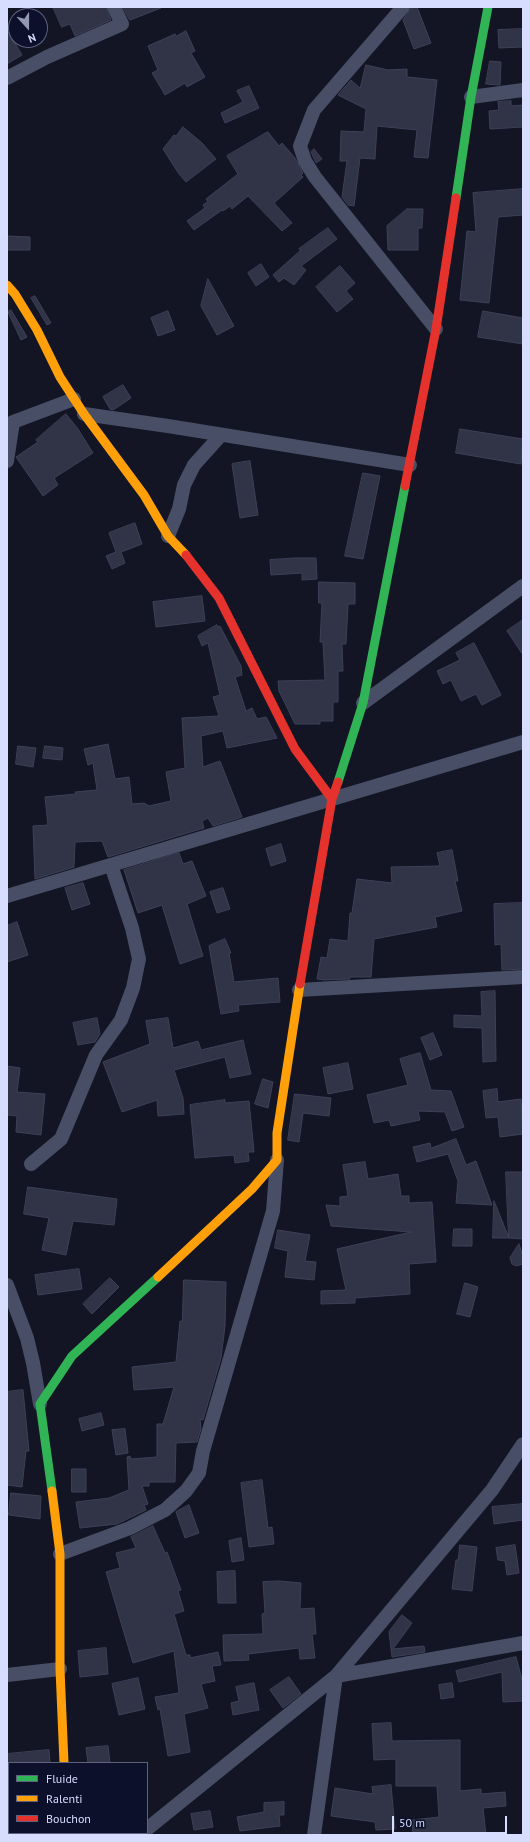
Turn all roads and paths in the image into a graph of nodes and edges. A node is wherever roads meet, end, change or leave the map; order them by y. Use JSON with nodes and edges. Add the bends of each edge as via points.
{"nodes":[{"id":1,"x":114,"y":7,"type":"edge"},
{"id":2,"x":402,"y":7,"type":"edge"},
{"id":3,"x":488,"y":7,"type":"edge"},
{"id":4,"x":7,"y":78,"type":"edge"},
{"id":5,"x":523,"y":90,"type":"edge"},
{"id":6,"x":471,"y":97,"type":"junction"},
{"id":7,"x":7,"y":285,"type":"edge"},
{"id":8,"x":436,"y":329,"type":"junction"},
{"id":9,"x":74,"y":399,"type":"junction"},
{"id":10,"x":84,"y":414,"type":"junction"},
{"id":11,"x":10,"y":422,"type":"edge"},
{"id":12,"x":220,"y":435,"type":"junction"},
{"id":13,"x":7,"y":461,"type":"edge"},
{"id":14,"x":410,"y":465,"type":"junction"},
{"id":15,"x":168,"y":536,"type":"junction"},
{"id":16,"x":523,"y":586,"type":"edge"},
{"id":17,"x":363,"y":703,"type":"junction"},
{"id":18,"x":523,"y":742,"type":"edge"},
{"id":19,"x":332,"y":798,"type":"junction"},
{"id":20,"x":111,"y":865,"type":"junction"},
{"id":21,"x":7,"y":896,"type":"edge"},
{"id":22,"x":523,"y":977,"type":"edge"},
{"id":23,"x":299,"y":990,"type":"junction"},
{"id":24,"x":277,"y":1160,"type":"junction"},
{"id":25,"x":31,"y":1164,"type":"dead end"},
{"id":26,"x":7,"y":1285,"type":"edge"},
{"id":27,"x":40,"y":1404,"type":"junction"},
{"id":28,"x":523,"y":1444,"type":"edge"},
{"id":29,"x":60,"y":1554,"type":"junction"},
{"id":30,"x":523,"y":1643,"type":"edge"},
{"id":31,"x":60,"y":1669,"type":"junction"},
{"id":32,"x":7,"y":1676,"type":"edge"},
{"id":33,"x":336,"y":1676,"type":"junction"},
{"id":34,"x":64,"y":1762,"type":"edge"},
{"id":35,"x":148,"y":1828,"type":"edge"},
{"id":36,"x":314,"y":1835,"type":"edge"}],
"edges":[{"from":1,"to":4,"type":"street","via":[[122,24],[47,57]]},
{"from":2,"to":8,"type":"street","via":[[314,110],[300,146],[305,161],[315,177]]},
{"from":3,"to":6,"type":"street"},
{"from":5,"to":6,"type":"street"},
{"from":6,"to":8,"type":"street"},
{"from":7,"to":9,"type":"street","via":[[37,330]]},
{"from":8,"to":14,"type":"street"},
{"from":9,"to":10,"type":"street"},
{"from":9,"to":11,"type":"street"},
{"from":10,"to":12,"type":"street"},
{"from":10,"to":15,"type":"street","via":[[144,495]]},
{"from":11,"to":13,"type":"street"},
{"from":12,"to":14,"type":"street"},
{"from":12,"to":15,"type":"street","via":[[194,465],[184,485],[179,509]]},
{"from":14,"to":17,"type":"street"},
{"from":15,"to":19,"type":"street","via":[[188,557],[219,598],[295,748]]},
{"from":16,"to":17,"type":"street"},
{"from":17,"to":19,"type":"street"},
{"from":18,"to":19,"type":"street"},
{"from":19,"to":20,"type":"street"},
{"from":19,"to":23,"type":"street"},
{"from":20,"to":21,"type":"street"},
{"from":20,"to":25,"type":"street","via":[[132,928],[139,959],[133,988],[121,1020],[96,1055],[62,1139]]},
{"from":22,"to":23,"type":"street"},
{"from":23,"to":24,"type":"street","via":[[277,1133]]},
{"from":24,"to":27,"type":"street","via":[[252,1189],[72,1356]]},
{"from":24,"to":29,"type":"street","via":[[273,1211],[203,1451],[199,1473],[186,1491],[165,1510],[130,1528]]},
{"from":26,"to":27,"type":"street","via":[[27,1338]]},
{"from":27,"to":29,"type":"street"},
{"from":28,"to":33,"type":"street","via":[[492,1490]]},
{"from":29,"to":31,"type":"street"},
{"from":30,"to":33,"type":"street"},
{"from":31,"to":32,"type":"street"},
{"from":31,"to":34,"type":"street"},
{"from":33,"to":35,"type":"street"},
{"from":33,"to":36,"type":"street"}]}
